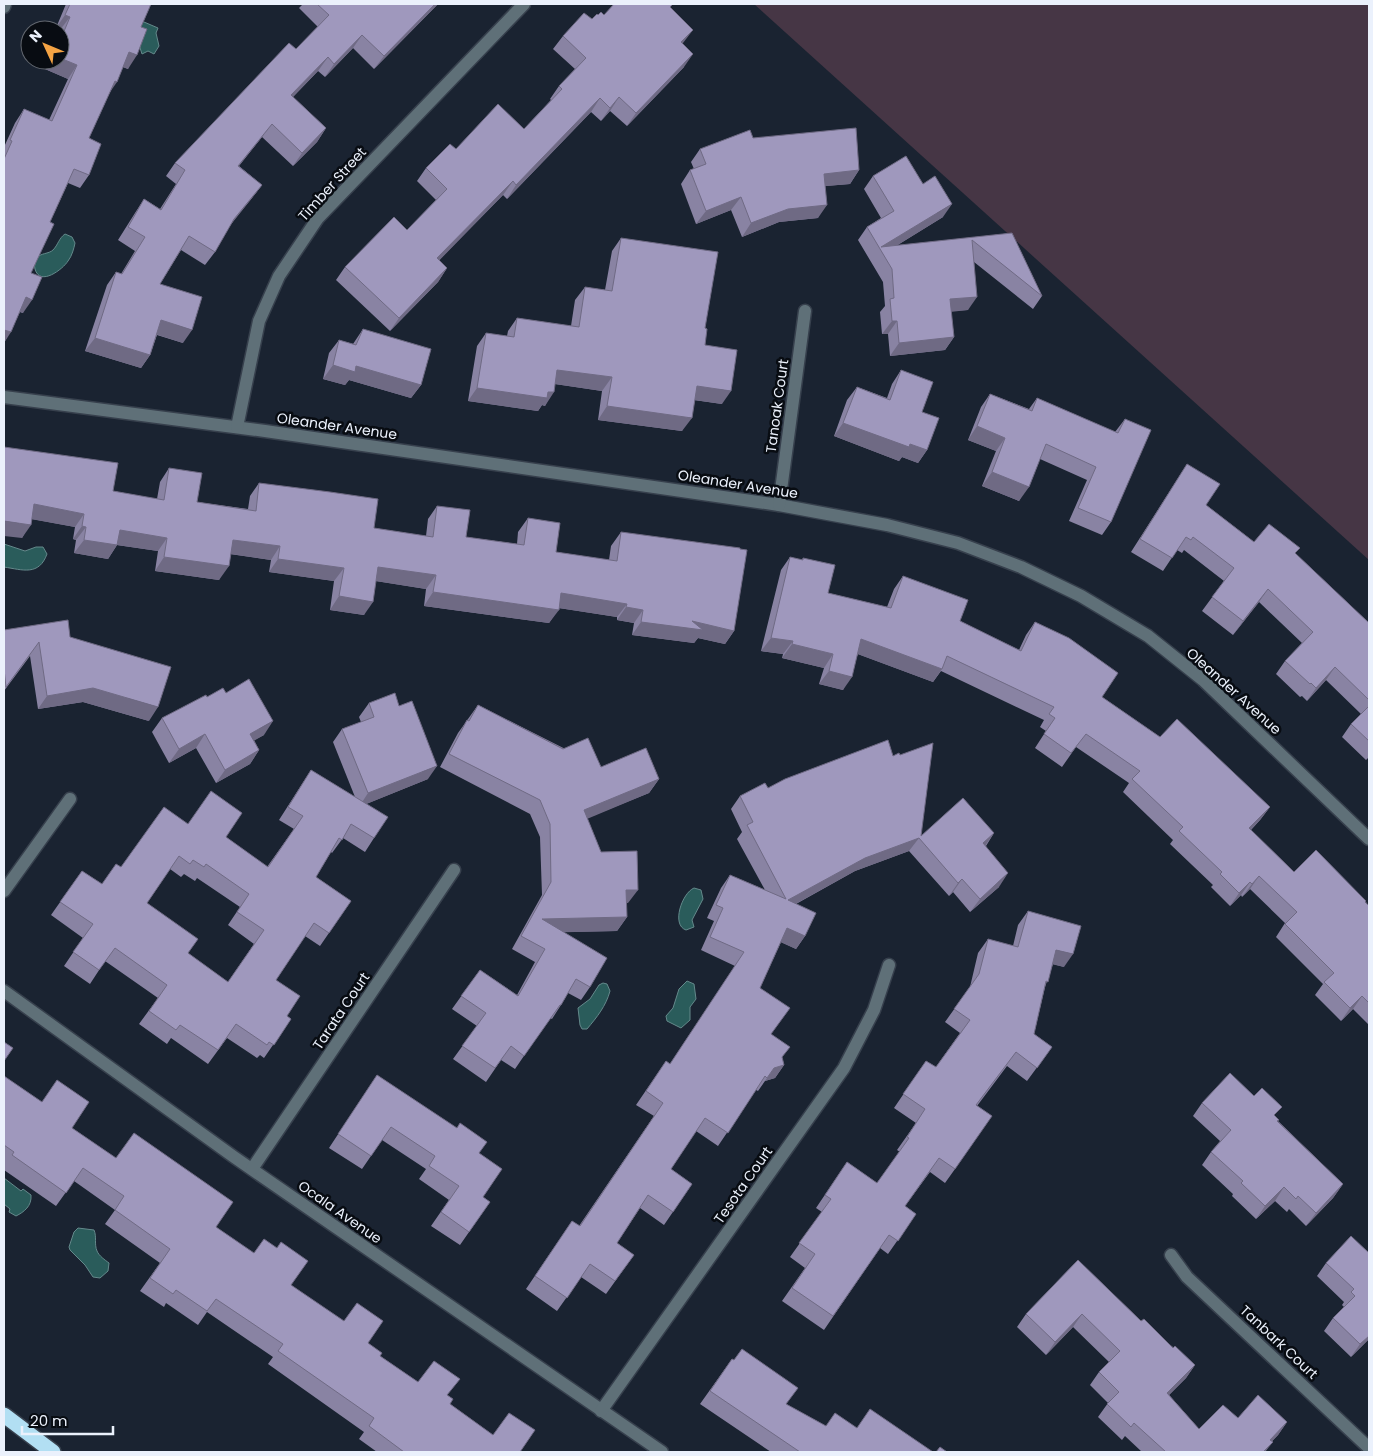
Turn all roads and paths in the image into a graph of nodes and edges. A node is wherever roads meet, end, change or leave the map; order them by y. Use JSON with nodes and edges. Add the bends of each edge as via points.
{"nodes":[{"id":1,"x":5,"y":4,"type":"edge"},
{"id":2,"x":524,"y":4,"type":"edge"},
{"id":3,"x":4,"y":7,"type":"edge"},
{"id":4,"x":805,"y":310,"type":"dead end"},
{"id":5,"x":4,"y":397,"type":"edge"},
{"id":6,"x":238,"y":427,"type":"junction"},
{"id":7,"x":779,"y":505,"type":"junction"},
{"id":8,"x":70,"y":799,"type":"dead end"},
{"id":9,"x":1369,"y":838,"type":"edge"},
{"id":10,"x":454,"y":870,"type":"dead end"},
{"id":11,"x":4,"y":891,"type":"edge"},
{"id":12,"x":889,"y":965,"type":"dead end"},
{"id":13,"x":4,"y":991,"type":"edge"},
{"id":14,"x":252,"y":1169,"type":"junction"},
{"id":15,"x":1171,"y":1255,"type":"dead end"},
{"id":16,"x":601,"y":1411,"type":"junction"},
{"id":17,"x":4,"y":1415,"type":"edge"},
{"id":18,"x":1369,"y":1448,"type":"edge"},
{"id":19,"x":53,"y":1452,"type":"edge"},
{"id":20,"x":662,"y":1452,"type":"edge"}],
"edges":[{"from":1,"to":3,"type":"street"},
{"from":2,"to":6,"type":"street","name":"Timber Street","via":[[318,218],[278,276],[259,321]]},
{"from":4,"to":7,"type":"street","name":"Tanoak Court"},
{"from":5,"to":6,"type":"street","name":"Oleander Avenue"},
{"from":6,"to":7,"type":"street","name":"Oleander Avenue"},
{"from":7,"to":9,"type":"street","name":"Oleander Avenue","via":[[887,525],[958,543],[1021,567],[1081,596],[1148,636],[1203,680]]},
{"from":8,"to":11,"type":"street"},
{"from":10,"to":14,"type":"street","name":"Tarata Court"},
{"from":12,"to":16,"type":"street","name":"Tesota Court","via":[[874,1010],[844,1068]]},
{"from":13,"to":14,"type":"street","name":"Ocala Avenue"},
{"from":14,"to":16,"type":"street","name":"Ocala Avenue"},
{"from":15,"to":18,"type":"street","name":"Tanbark Court","via":[[1187,1277]]},
{"from":16,"to":20,"type":"street","name":"Ocala Avenue"},
{"from":17,"to":19,"type":"highway"}]}
